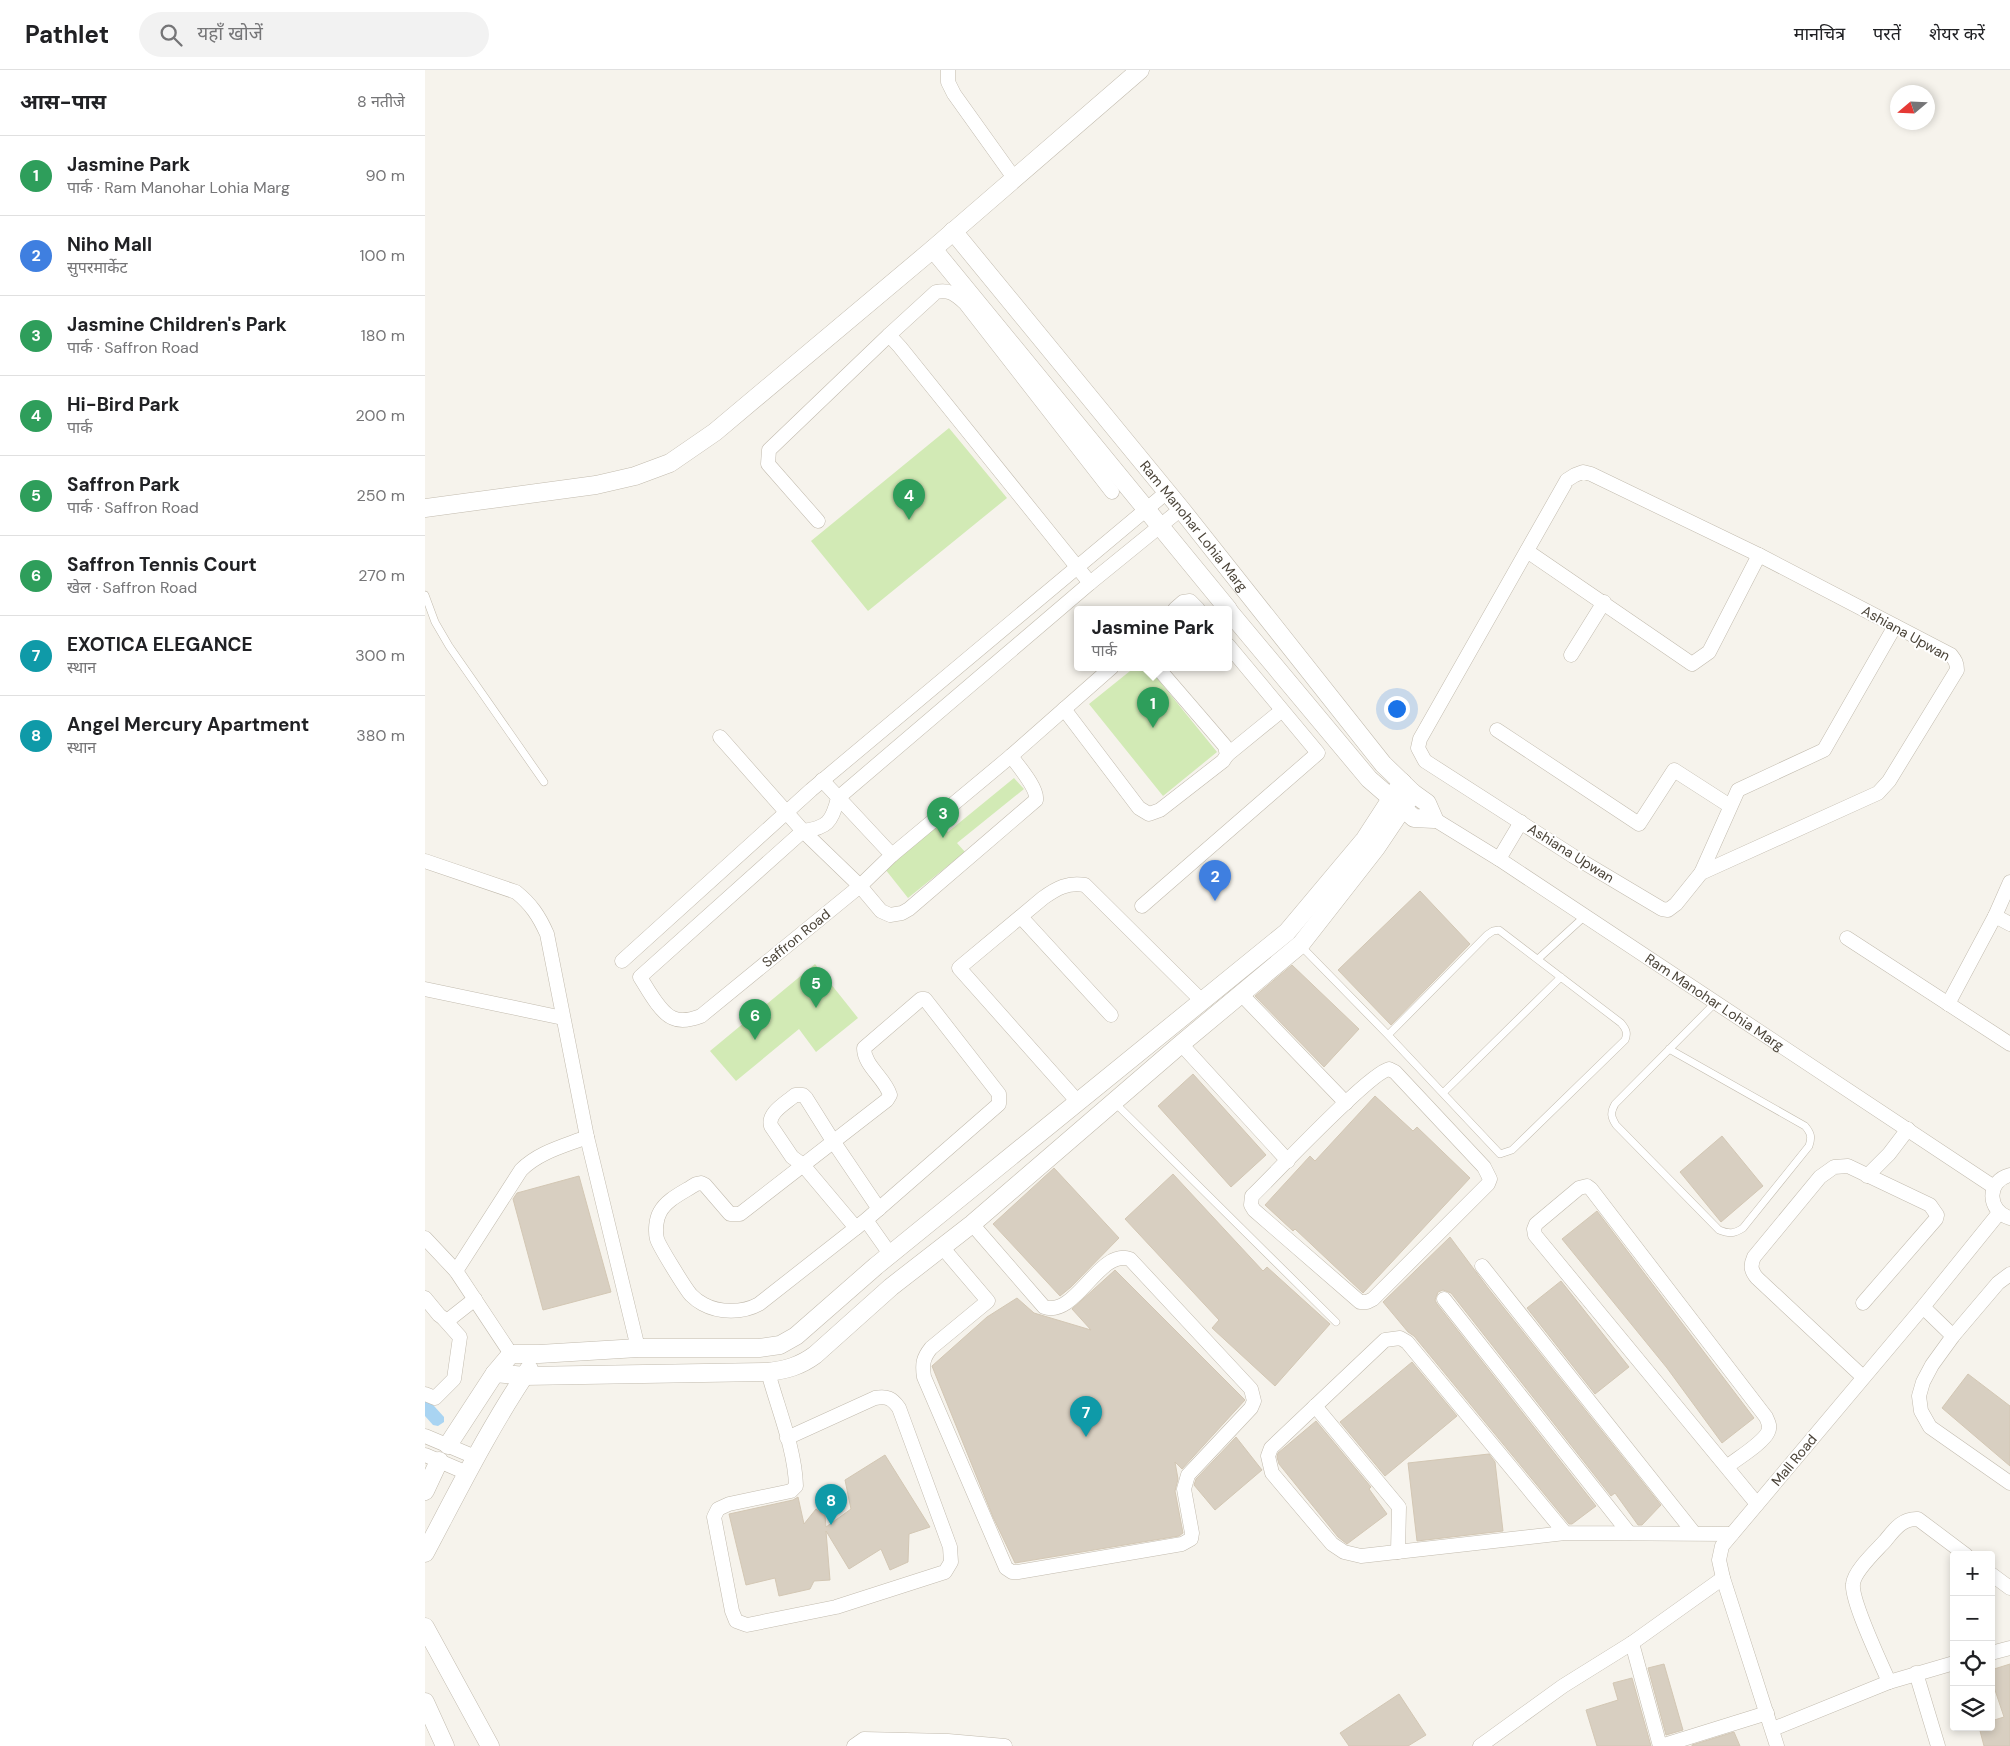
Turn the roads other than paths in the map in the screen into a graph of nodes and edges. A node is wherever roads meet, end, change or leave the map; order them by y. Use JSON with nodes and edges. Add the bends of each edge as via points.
{"nodes":[{"id":1,"x":948,"y":70,"type":"edge"},
{"id":2,"x":1140,"y":70,"type":"edge"},
{"id":3,"x":1014,"y":178,"type":"junction"},
{"id":4,"x":953,"y":231,"type":"junction"},
{"id":5,"x":933,"y":249,"type":"junction"},
{"id":6,"x":889,"y":335,"type":"junction"},
{"id":7,"x":1111,"y":492,"type":"dead end"},
{"id":8,"x":1167,"y":492,"type":"junction"},
{"id":9,"x":425,"y":508,"type":"edge"},
{"id":10,"x":1181,"y":509,"type":"junction"},
{"id":11,"x":1145,"y":510,"type":"junction"},
{"id":12,"x":818,"y":521,"type":"dead end"},
{"id":13,"x":1160,"y":528,"type":"junction"},
{"id":14,"x":1527,"y":551,"type":"junction"},
{"id":15,"x":1759,"y":555,"type":"junction"},
{"id":16,"x":1077,"y":566,"type":"junction"},
{"id":17,"x":1090,"y":583,"type":"junction"},
{"id":18,"x":425,"y":595,"type":"edge"},
{"id":19,"x":1604,"y":602,"type":"junction"},
{"id":20,"x":1178,"y":606,"type":"edge"},
{"id":21,"x":1195,"y":606,"type":"edge"},
{"id":22,"x":1225,"y":606,"type":"edge"},
{"id":23,"x":1232,"y":614,"type":"edge"},
{"id":24,"x":1895,"y":626,"type":"junction"},
{"id":25,"x":996,"y":634,"type":"junction"},
{"id":26,"x":1232,"y":650,"type":"edge"},
{"id":27,"x":1011,"y":652,"type":"junction"},
{"id":28,"x":1571,"y":655,"type":"dead end"},
{"id":29,"x":1108,"y":671,"type":"edge"},
{"id":30,"x":1160,"y":671,"type":"edge"},
{"id":31,"x":1064,"y":709,"type":"junction"},
{"id":32,"x":1281,"y":710,"type":"junction"},
{"id":33,"x":1497,"y":730,"type":"dead end"},
{"id":34,"x":720,"y":736,"type":"dead end"},
{"id":35,"x":1227,"y":755,"type":"junction"},
{"id":36,"x":1011,"y":756,"type":"junction"},
{"id":37,"x":822,"y":780,"type":"junction"},
{"id":38,"x":544,"y":782,"type":"dead end"},
{"id":39,"x":1407,"y":788,"type":"junction"},
{"id":40,"x":838,"y":798,"type":"junction"},
{"id":41,"x":1396,"y":804,"type":"junction"},
{"id":42,"x":1731,"y":806,"type":"junction"},
{"id":43,"x":785,"y":812,"type":"junction"},
{"id":44,"x":1434,"y":819,"type":"junction"},
{"id":45,"x":1521,"y":822,"type":"junction"},
{"id":46,"x":803,"y":831,"type":"junction"},
{"id":47,"x":893,"y":855,"type":"junction"},
{"id":48,"x":1499,"y":859,"type":"junction"},
{"id":49,"x":425,"y":861,"type":"edge"},
{"id":50,"x":1701,"y":873,"type":"junction"},
{"id":51,"x":2010,"y":882,"type":"edge"},
{"id":52,"x":860,"y":886,"type":"junction"},
{"id":53,"x":1143,"y":906,"type":"dead end"},
{"id":54,"x":1585,"y":916,"type":"junction"},
{"id":55,"x":1995,"y":916,"type":"junction"},
{"id":56,"x":1021,"y":917,"type":"junction"},
{"id":57,"x":2010,"y":924,"type":"edge"},
{"id":58,"x":1847,"y":938,"type":"dead end"},
{"id":59,"x":1299,"y":945,"type":"junction"},
{"id":60,"x":1538,"y":959,"type":"junction"},
{"id":61,"x":622,"y":961,"type":"dead end"},
{"id":62,"x":1561,"y":977,"type":"junction"},
{"id":63,"x":425,"y":989,"type":"edge"},
{"id":64,"x":1241,"y":994,"type":"junction"},
{"id":65,"x":1202,"y":1001,"type":"junction"},
{"id":66,"x":1716,"y":1002,"type":"junction"},
{"id":67,"x":1948,"y":1004,"type":"junction"},
{"id":68,"x":1111,"y":1015,"type":"dead end"},
{"id":69,"x":563,"y":1018,"type":"junction"},
{"id":70,"x":1388,"y":1034,"type":"junction"},
{"id":71,"x":1181,"y":1044,"type":"junction"},
{"id":72,"x":2010,"y":1044,"type":"edge"},
{"id":73,"x":1143,"y":1049,"type":"junction"},
{"id":74,"x":1669,"y":1049,"type":"junction"},
{"id":75,"x":1157,"y":1064,"type":"junction"},
{"id":76,"x":1443,"y":1093,"type":"junction"},
{"id":77,"x":1077,"y":1102,"type":"junction"},
{"id":78,"x":1114,"y":1102,"type":"junction"},
{"id":79,"x":1346,"y":1103,"type":"junction"},
{"id":80,"x":1908,"y":1129,"type":"junction"},
{"id":81,"x":587,"y":1137,"type":"junction"},
{"id":82,"x":833,"y":1141,"type":"junction"},
{"id":83,"x":1288,"y":1161,"type":"junction"},
{"id":84,"x":803,"y":1165,"type":"junction"},
{"id":85,"x":2010,"y":1175,"type":"edge"},
{"id":86,"x":1867,"y":1176,"type":"junction"},
{"id":87,"x":1994,"y":1187,"type":"junction"},
{"id":88,"x":879,"y":1209,"type":"junction"},
{"id":89,"x":942,"y":1212,"type":"junction"},
{"id":90,"x":2005,"y":1215,"type":"edge"},
{"id":91,"x":861,"y":1224,"type":"junction"},
{"id":92,"x":966,"y":1229,"type":"junction"},
{"id":93,"x":425,"y":1238,"type":"edge"},
{"id":94,"x":942,"y":1247,"type":"junction"},
{"id":95,"x":890,"y":1254,"type":"junction"},
{"id":96,"x":1482,"y":1266,"type":"dead end"},
{"id":97,"x":456,"y":1271,"type":"junction"},
{"id":98,"x":2010,"y":1274,"type":"edge"},
{"id":99,"x":425,"y":1298,"type":"edge"},
{"id":100,"x":475,"y":1299,"type":"junction"},
{"id":101,"x":1444,"y":1299,"type":"dead end"},
{"id":102,"x":1863,"y":1303,"type":"dead end"},
{"id":103,"x":1923,"y":1307,"type":"junction"},
{"id":104,"x":444,"y":1318,"type":"junction"},
{"id":105,"x":1335,"y":1322,"type":"dead end"},
{"id":106,"x":1953,"y":1336,"type":"junction"},
{"id":107,"x":638,"y":1348,"type":"junction"},
{"id":108,"x":511,"y":1354,"type":"junction"},
{"id":109,"x":539,"y":1354,"type":"junction"},
{"id":110,"x":768,"y":1372,"type":"junction"},
{"id":111,"x":495,"y":1373,"type":"junction"},
{"id":112,"x":525,"y":1376,"type":"junction"},
{"id":113,"x":1863,"y":1377,"type":"junction"},
{"id":114,"x":425,"y":1394,"type":"edge"},
{"id":115,"x":1315,"y":1406,"type":"junction"},
{"id":116,"x":425,"y":1436,"type":"edge"},
{"id":117,"x":787,"y":1438,"type":"junction"},
{"id":118,"x":448,"y":1445,"type":"junction"},
{"id":119,"x":475,"y":1457,"type":"junction"},
{"id":120,"x":432,"y":1458,"type":"edge"},
{"id":121,"x":1728,"y":1466,"type":"junction"},
{"id":122,"x":467,"y":1473,"type":"junction"},
{"id":123,"x":2010,"y":1483,"type":"edge"},
{"id":124,"x":425,"y":1492,"type":"edge"},
{"id":125,"x":1757,"y":1504,"type":"junction"},
{"id":126,"x":1565,"y":1533,"type":"junction"},
{"id":127,"x":1629,"y":1533,"type":"junction"},
{"id":128,"x":1694,"y":1533,"type":"junction"},
{"id":129,"x":1731,"y":1534,"type":"junction"},
{"id":130,"x":1961,"y":1551,"type":"edge"},
{"id":131,"x":1398,"y":1552,"type":"junction"},
{"id":132,"x":425,"y":1553,"type":"edge"},
{"id":133,"x":1995,"y":1577,"type":"edge"},
{"id":134,"x":1723,"y":1578,"type":"junction"},
{"id":135,"x":2010,"y":1588,"type":"edge"},
{"id":136,"x":425,"y":1628,"type":"edge"},
{"id":137,"x":1631,"y":1643,"type":"junction"},
{"id":138,"x":2010,"y":1648,"type":"edge"},
{"id":139,"x":1995,"y":1652,"type":"edge"},
{"id":140,"x":1950,"y":1664,"type":"edge"},
{"id":141,"x":1916,"y":1673,"type":"junction"},
{"id":142,"x":1889,"y":1682,"type":"junction"},
{"id":143,"x":425,"y":1702,"type":"edge"},
{"id":144,"x":1767,"y":1713,"type":"junction"},
{"id":145,"x":429,"y":1722,"type":"edge"},
{"id":146,"x":1773,"y":1729,"type":"junction"},
{"id":147,"x":948,"y":1743,"type":"edge"},
{"id":148,"x":485,"y":1744,"type":"edge"},
{"id":149,"x":445,"y":1746,"type":"edge"},
{"id":150,"x":854,"y":1746,"type":"edge"},
{"id":151,"x":1005,"y":1746,"type":"edge"},
{"id":152,"x":1480,"y":1746,"type":"edge"},
{"id":153,"x":1661,"y":1746,"type":"edge"},
{"id":154,"x":1777,"y":1746,"type":"edge"},
{"id":155,"x":1938,"y":1746,"type":"edge"}],
"edges":[{"from":1,"to":3,"type":"street","via":[[948,82],[954,94]]},
{"from":2,"to":3,"type":"street"},
{"from":3,"to":4,"type":"street"},
{"from":4,"to":5,"type":"street"},
{"from":4,"to":8,"type":"street","name":"Ram Manohar Lohia Marg"},
{"from":5,"to":9,"type":"street","via":[[715,432],[670,462],[635,476],[596,485]]},
{"from":5,"to":11,"type":"street","name":"Ram Manohar Lohia Marg"},
{"from":6,"to":7,"type":"street","via":[[935,292],[945,290],[956,294]]},
{"from":6,"to":12,"type":"street","via":[[769,450],[768,464]]},
{"from":6,"to":16,"type":"street"},
{"from":8,"to":10,"type":"street","name":"Ram Manohar Lohia Marg"},
{"from":8,"to":11,"type":"street"},
{"from":10,"to":13,"type":"street"},
{"from":10,"to":39,"type":"street","name":"Ram Manohar Lohia Marg","via":[[1383,764]]},
{"from":11,"to":13,"type":"street","name":"Ram Manohar Lohia Marg"},
{"from":11,"to":16,"type":"street"},
{"from":13,"to":17,"type":"street"},
{"from":13,"to":22,"type":"street","name":"Ram Manohar Lohia Marg"},
{"from":14,"to":15,"type":"street","name":"Ashiana Upwan","via":[[1567,480],[1583,472]]},
{"from":14,"to":19,"type":"street"},
{"from":14,"to":45,"type":"street","name":"Ashiana Upwan","via":[[1420,739],[1418,748],[1425,760]]},
{"from":15,"to":19,"type":"street","via":[[1709,652],[1691,664]]},
{"from":15,"to":24,"type":"street","name":"Ashiana Upwan"},
{"from":16,"to":17,"type":"street"},
{"from":16,"to":25,"type":"street"},
{"from":17,"to":27,"type":"street"},
{"from":18,"to":38,"type":"lane","via":[[449,646]]},
{"from":19,"to":28,"type":"street"},
{"from":20,"to":21,"type":"street","via":[[1190,602]]},
{"from":23,"to":41,"type":"street","name":"Ram Manohar Lohia Marg","via":[[1369,779]]},
{"from":24,"to":42,"type":"street","via":[[1824,750],[1738,790]]},
{"from":24,"to":50,"type":"street","name":"Ashiana Upwan","via":[[1951,655],[1956,660],[1957,670],[1886,786],[1873,797]]},
{"from":25,"to":27,"type":"street"},
{"from":25,"to":37,"type":"street"},
{"from":26,"to":32,"type":"street"},
{"from":27,"to":40,"type":"street"},
{"from":29,"to":31,"type":"street","name":"Saffron Road"},
{"from":30,"to":35,"type":"street","via":[[1225,746]]},
{"from":31,"to":35,"type":"street","via":[[1139,808],[1149,814],[1160,810]]},
{"from":31,"to":36,"type":"street","name":"Saffron Road"},
{"from":32,"to":35,"type":"street"},
{"from":32,"to":53,"type":"street","via":[[1318,753]]},
{"from":33,"to":42,"type":"street","via":[[1639,824],[1674,770]]},
{"from":34,"to":43,"type":"street"},
{"from":36,"to":47,"type":"street","name":"Saffron Road"},
{"from":36,"to":52,"type":"street","via":[[1037,795],[1031,805],[901,913],[890,916],[881,911]]},
{"from":37,"to":40,"type":"street"},
{"from":37,"to":43,"type":"street"},
{"from":39,"to":41,"type":"street"},
{"from":39,"to":44,"type":"street","name":"Ram Manohar Lohia Marg","via":[[1427,803]]},
{"from":40,"to":46,"type":"street","via":[[828,823],[819,829]]},
{"from":40,"to":47,"type":"street"},
{"from":41,"to":44,"type":"street","name":"Ram Manohar Lohia Marg","via":[[1414,818]]},
{"from":41,"to":59,"type":"street","via":[[1376,848]]},
{"from":41,"to":65,"type":"street","via":[[1287,932]]},
{"from":42,"to":50,"type":"street"},
{"from":43,"to":46,"type":"street"},
{"from":43,"to":61,"type":"street"},
{"from":44,"to":48,"type":"street","name":"Ram Manohar Lohia Marg"},
{"from":45,"to":48,"type":"street"},
{"from":45,"to":50,"type":"street","name":"Ashiana Upwan","via":[[1663,908],[1672,909]]},
{"from":46,"to":52,"type":"street"},
{"from":46,"to":52,"type":"street","name":"Saffron Road","via":[[640,977],[660,1006],[673,1018],[691,1020],[701,1016]]},
{"from":47,"to":52,"type":"street","name":"Saffron Road"},
{"from":48,"to":54,"type":"street","name":"Ram Manohar Lohia Marg"},
{"from":49,"to":69,"type":"street","via":[[516,892],[528,902],[547,934]]},
{"from":51,"to":55,"type":"street"},
{"from":54,"to":60,"type":"lane"},
{"from":54,"to":66,"type":"street","name":"Ram Manohar Lohia Marg"},
{"from":55,"to":57,"type":"street"},
{"from":55,"to":67,"type":"street"},
{"from":56,"to":65,"type":"street","via":[[1056,889],[1077,883],[1085,885]]},
{"from":56,"to":68,"type":"street"},
{"from":56,"to":77,"type":"street","via":[[959,968]]},
{"from":58,"to":67,"type":"street"},
{"from":59,"to":64,"type":"street"},
{"from":59,"to":70,"type":"lane"},
{"from":60,"to":62,"type":"lane"},
{"from":60,"to":70,"type":"lane","via":[[1499,930],[1493,931]]},
{"from":62,"to":76,"type":"lane"},
{"from":62,"to":76,"type":"lane","via":[[1625,1028],[1627,1035],[1618,1047],[1507,1154],[1496,1151]]},
{"from":63,"to":69,"type":"street"},
{"from":64,"to":71,"type":"street"},
{"from":64,"to":79,"type":"street"},
{"from":65,"to":73,"type":"street"},
{"from":66,"to":74,"type":"lane"},
{"from":66,"to":80,"type":"street","name":"Ram Manohar Lohia Marg"},
{"from":67,"to":72,"type":"street"},
{"from":69,"to":81,"type":"street"},
{"from":70,"to":76,"type":"lane"},
{"from":71,"to":75,"type":"street"},
{"from":71,"to":83,"type":"street"},
{"from":73,"to":75,"type":"street"},
{"from":73,"to":77,"type":"street"},
{"from":74,"to":74,"type":"lane","via":[[1805,1126],[1812,1139],[1737,1232],[1727,1234],[1719,1230],[1611,1117],[1615,1104]]},
{"from":75,"to":78,"type":"street"},
{"from":77,"to":89,"type":"street"},
{"from":78,"to":92,"type":"street"},
{"from":78,"to":105,"type":"lane"},
{"from":79,"to":83,"type":"street"},
{"from":79,"to":83,"type":"street","via":[[1384,1070],[1395,1072],[1488,1172],[1490,1179],[1373,1299],[1360,1302],[1251,1205],[1252,1196]]},
{"from":80,"to":86,"type":"street"},
{"from":80,"to":87,"type":"street","name":"Ram Manohar Lohia Marg"},
{"from":81,"to":97,"type":"street","via":[[541,1154],[521,1170]]},
{"from":81,"to":107,"type":"street"},
{"from":82,"to":84,"type":"street"},
{"from":82,"to":84,"type":"street","via":[[806,1098],[795,1095],[772,1115],[770,1121],[792,1157]]},
{"from":82,"to":88,"type":"street"},
{"from":82,"to":88,"type":"street","via":[[890,1095],[865,1057],[864,1048],[921,999],[927,1000],[999,1094],[999,1104]]},
{"from":84,"to":91,"type":"street"},
{"from":84,"to":91,"type":"street","via":[[740,1214],[730,1214],[701,1183],[668,1202],[659,1213],[657,1240],[691,1295],[714,1309],[751,1309]]},
{"from":85,"to":87,"type":"street","via":[[2001,1178]]},
{"from":86,"to":102,"type":"street","via":[[1930,1205],[1937,1215]]},
{"from":86,"to":113,"type":"street","via":[[1848,1166],[1827,1171],[1751,1264],[1757,1278]]},
{"from":87,"to":90,"type":"street","via":[[1992,1201]]},
{"from":88,"to":91,"type":"street"},
{"from":89,"to":92,"type":"street"},
{"from":89,"to":95,"type":"street"},
{"from":90,"to":103,"type":"street","name":"Mall Road"},
{"from":91,"to":95,"type":"street"},
{"from":92,"to":94,"type":"street"},
{"from":92,"to":94,"type":"street","via":[[1050,1310],[1062,1306],[1113,1260],[1130,1259],[1251,1389],[1254,1401],[1251,1408],[1185,1482],[1192,1533],[1187,1542],[1019,1572],[1006,1568],[928,1386],[923,1366],[924,1357],[931,1348],[988,1301]]},
{"from":93,"to":97,"type":"street"},
{"from":94,"to":110,"type":"street","via":[[891,1287],[815,1355],[786,1370]]},
{"from":95,"to":107,"type":"street","via":[[796,1336],[780,1345],[759,1348]]},
{"from":96,"to":128,"type":"street"},
{"from":97,"to":100,"type":"street"},
{"from":98,"to":106,"type":"street","via":[[1998,1282]]},
{"from":99,"to":104,"type":"street"},
{"from":100,"to":104,"type":"street","via":[[447,1321]]},
{"from":100,"to":108,"type":"street"},
{"from":101,"to":127,"type":"street"},
{"from":103,"to":106,"type":"street"},
{"from":103,"to":113,"type":"street","name":"Mall Road"},
{"from":104,"to":114,"type":"street","via":[[460,1337],[454,1379],[435,1398]]},
{"from":106,"to":123,"type":"street","via":[[1923,1382],[1919,1396],[1921,1411],[1930,1427]]},
{"from":107,"to":109,"type":"street"},
{"from":108,"to":109,"type":"street"},
{"from":108,"to":111,"type":"street"},
{"from":109,"to":112,"type":"street"},
{"from":110,"to":112,"type":"street"},
{"from":110,"to":117,"type":"street"},
{"from":111,"to":112,"type":"street"},
{"from":111,"to":118,"type":"street"},
{"from":112,"to":119,"type":"street"},
{"from":113,"to":125,"type":"street","name":"Mall Road"},
{"from":115,"to":126,"type":"street","via":[[1385,1340],[1400,1338],[1407,1342]]},
{"from":115,"to":131,"type":"street","via":[[1399,1507]]},
{"from":115,"to":131,"type":"street","via":[[1271,1448],[1268,1456],[1272,1473],[1332,1544],[1344,1552],[1361,1556]]},
{"from":116,"to":118,"type":"street"},
{"from":117,"to":117,"type":"street","via":[[796,1486],[791,1491],[729,1504],[718,1509],[714,1517],[736,1621],[747,1625],[836,1607],[945,1572],[951,1562],[949,1547],[899,1408],[893,1400],[885,1396],[875,1398]]},
{"from":118,"to":119,"type":"street"},
{"from":118,"to":120,"type":"street"},
{"from":119,"to":122,"type":"street"},
{"from":120,"to":122,"type":"street"},
{"from":120,"to":124,"type":"street"},
{"from":121,"to":121,"type":"street","via":[[1535,1235],[1536,1224],[1579,1188],[1587,1186],[1591,1189],[1766,1416],[1769,1431],[1764,1438]]},
{"from":121,"to":125,"type":"street"},
{"from":122,"to":132,"type":"street"},
{"from":125,"to":129,"type":"street","name":"Mall Road"},
{"from":126,"to":127,"type":"street"},
{"from":126,"to":131,"type":"street"},
{"from":127,"to":128,"type":"street"},
{"from":128,"to":129,"type":"street"},
{"from":129,"to":134,"type":"street","name":"Mall Road","via":[[1722,1546],[1719,1560]]},
{"from":130,"to":142,"type":"street","via":[[1919,1520],[1911,1519],[1898,1526],[1858,1572],[1852,1584],[1855,1599]]},
{"from":133,"to":135,"type":"street"},
{"from":134,"to":137,"type":"street"},
{"from":134,"to":144,"type":"street","name":"Mall Road"},
{"from":136,"to":148,"type":"street"},
{"from":137,"to":152,"type":"street","via":[[1563,1686]]},
{"from":137,"to":153,"type":"street"},
{"from":138,"to":139,"type":"street"},
{"from":140,"to":141,"type":"street"},
{"from":141,"to":142,"type":"street"},
{"from":141,"to":155,"type":"street"},
{"from":142,"to":146,"type":"street"},
{"from":143,"to":145,"type":"street"},
{"from":144,"to":146,"type":"street","name":"Mall Road"},
{"from":144,"to":153,"type":"street"},
{"from":145,"to":149,"type":"street"},
{"from":146,"to":154,"type":"street","name":"Mall Road"},
{"from":147,"to":150,"type":"street","via":[[864,1739]]},
{"from":147,"to":151,"type":"street"}]}
